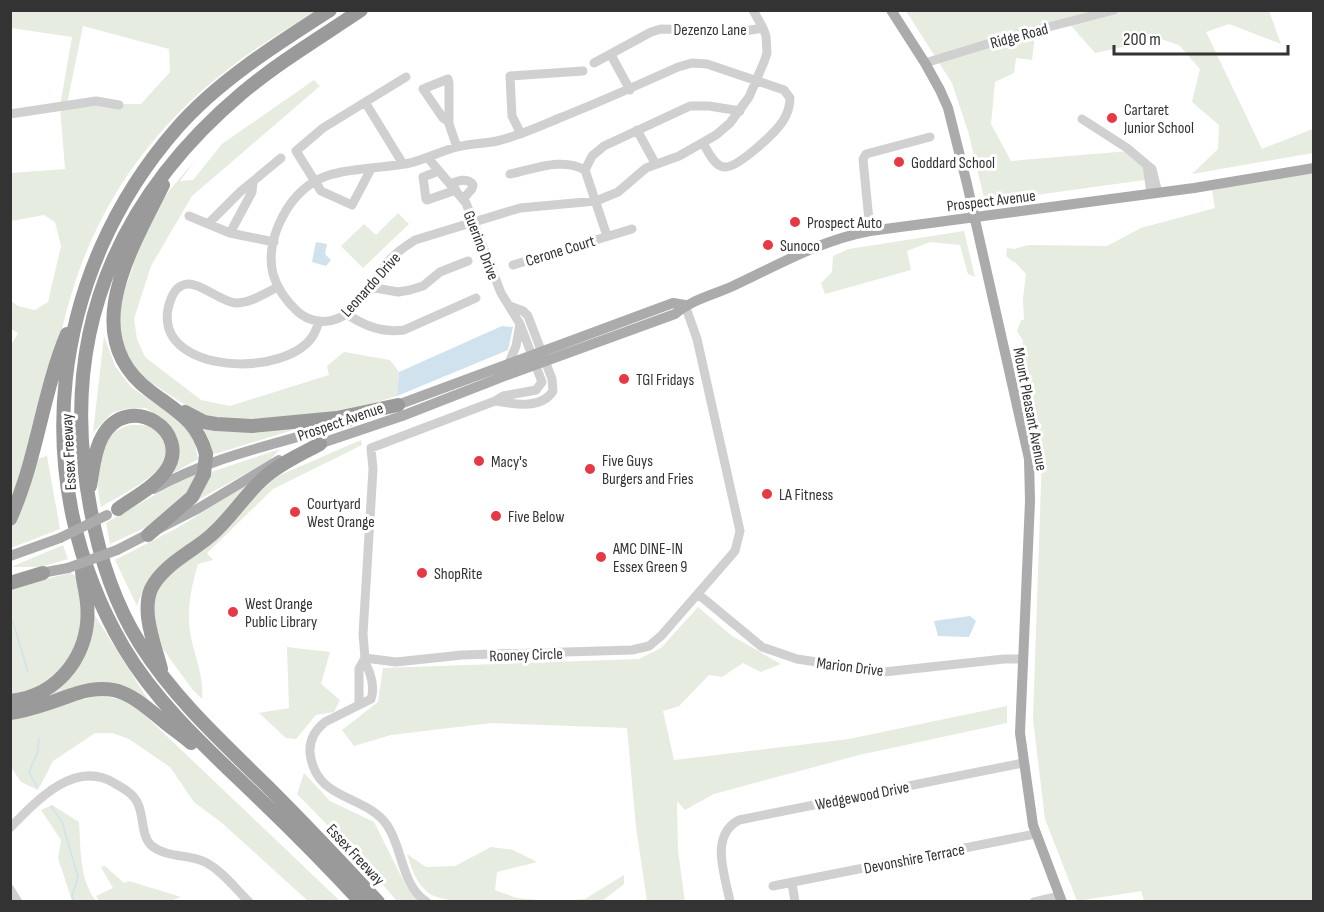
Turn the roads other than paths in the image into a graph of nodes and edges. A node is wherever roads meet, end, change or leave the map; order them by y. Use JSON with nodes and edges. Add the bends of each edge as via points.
{"nodes":[{"id":1,"x":330,"y":10,"type":"edge"},
{"id":2,"x":361,"y":10,"type":"edge"},
{"id":3,"x":753,"y":10,"type":"edge"},
{"id":4,"x":891,"y":10,"type":"edge"},
{"id":5,"x":1114,"y":10,"type":"edge"},
{"id":6,"x":764,"y":28,"type":"junction"},
{"id":7,"x":611,"y":54,"type":"junction"},
{"id":8,"x":594,"y":63,"type":"dead end"},
{"id":9,"x":925,"y":63,"type":"junction"},
{"id":10,"x":583,"y":71,"type":"dead end"},
{"id":11,"x":406,"y":77,"type":"dead end"},
{"id":12,"x":757,"y":80,"type":"junction"},
{"id":13,"x":630,"y":90,"type":"junction"},
{"id":14,"x":365,"y":102,"type":"junction"},
{"id":15,"x":119,"y":105,"type":"dead end"},
{"id":16,"x":740,"y":111,"type":"junction"},
{"id":17,"x":10,"y":114,"type":"edge"},
{"id":18,"x":1082,"y":120,"type":"dead end"},
{"id":19,"x":449,"y":122,"type":"dead end"},
{"id":20,"x":637,"y":130,"type":"junction"},
{"id":21,"x":521,"y":134,"type":"junction"},
{"id":22,"x":930,"y":137,"type":"dead end"},
{"id":23,"x":703,"y":143,"type":"junction"},
{"id":24,"x":457,"y":147,"type":"junction"},
{"id":25,"x":280,"y":158,"type":"dead end"},
{"id":26,"x":428,"y":158,"type":"junction"},
{"id":27,"x":177,"y":159,"type":"junction"},
{"id":28,"x":655,"y":163,"type":"junction"},
{"id":29,"x":403,"y":164,"type":"junction"},
{"id":30,"x":1314,"y":168,"type":"edge"},
{"id":31,"x":371,"y":169,"type":"junction"},
{"id":32,"x":585,"y":170,"type":"junction"},
{"id":33,"x":439,"y":171,"type":"junction"},
{"id":34,"x":510,"y":174,"type":"dead end"},
{"id":35,"x":315,"y":182,"type":"junction"},
{"id":36,"x":252,"y":183,"type":"junction"},
{"id":37,"x":453,"y":187,"type":"junction"},
{"id":38,"x":1155,"y":193,"type":"junction"},
{"id":39,"x":463,"y":199,"type":"junction"},
{"id":40,"x":596,"y":201,"type":"junction"},
{"id":41,"x":189,"y":216,"type":"dead end"},
{"id":42,"x":974,"y":217,"type":"junction"},
{"id":43,"x":474,"y":223,"type":"junction"},
{"id":44,"x":209,"y":224,"type":"junction"},
{"id":45,"x":632,"y":229,"type":"dead end"},
{"id":46,"x":870,"y":231,"type":"junction"},
{"id":47,"x":230,"y":232,"type":"junction"},
{"id":48,"x":607,"y":236,"type":"junction"},
{"id":49,"x":274,"y":242,"type":"junction"},
{"id":50,"x":468,"y":261,"type":"dead end"},
{"id":51,"x":513,"y":265,"type":"dead end"},
{"id":52,"x":278,"y":287,"type":"junction"},
{"id":53,"x":370,"y":287,"type":"junction"},
{"id":54,"x":86,"y":288,"type":"junction"},
{"id":55,"x":476,"y":298,"type":"dead end"},
{"id":56,"x":685,"y":305,"type":"junction"},
{"id":57,"x":510,"y":306,"type":"junction"},
{"id":58,"x":347,"y":314,"type":"junction"},
{"id":59,"x":319,"y":321,"type":"junction"},
{"id":60,"x":520,"y":324,"type":"junction"},
{"id":61,"x":537,"y":353,"type":"junction"},
{"id":62,"x":509,"y":363,"type":"junction"},
{"id":63,"x":541,"y":364,"type":"junction"},
{"id":64,"x":158,"y":397,"type":"junction"},
{"id":65,"x":398,"y":405,"type":"junction"},
{"id":66,"x":320,"y":444,"type":"junction"},
{"id":67,"x":88,"y":500,"type":"junction"},
{"id":68,"x":112,"y":512,"type":"junction"},
{"id":69,"x":10,"y":519,"type":"edge"},
{"id":70,"x":148,"y":535,"type":"junction"},
{"id":71,"x":79,"y":545,"type":"junction"},
{"id":72,"x":10,"y":556,"type":"edge"},
{"id":73,"x":43,"y":573,"type":"junction"},
{"id":74,"x":10,"y":578,"type":"edge"},
{"id":75,"x":10,"y":583,"type":"edge"},
{"id":76,"x":698,"y":594,"type":"junction"},
{"id":77,"x":1022,"y":659,"type":"junction"},
{"id":78,"x":365,"y":660,"type":"junction"},
{"id":79,"x":164,"y":679,"type":"junction"},
{"id":80,"x":10,"y":701,"type":"edge"},
{"id":81,"x":359,"y":705,"type":"junction"},
{"id":82,"x":10,"y":713,"type":"edge"},
{"id":83,"x":1023,"y":763,"type":"junction"},
{"id":84,"x":245,"y":784,"type":"junction"},
{"id":85,"x":11,"y":826,"type":"edge"},
{"id":86,"x":1035,"y":834,"type":"junction"},
{"id":87,"x":792,"y":883,"type":"junction"},
{"id":88,"x":772,"y":886,"type":"dead end"},
{"id":89,"x":10,"y":889,"type":"edge"},
{"id":90,"x":1061,"y":899,"type":"edge"},
{"id":91,"x":18,"y":902,"type":"edge"},
{"id":92,"x":249,"y":902,"type":"edge"},
{"id":93,"x":361,"y":902,"type":"edge"},
{"id":94,"x":378,"y":902,"type":"edge"},
{"id":95,"x":427,"y":902,"type":"edge"},
{"id":96,"x":730,"y":902,"type":"edge"},
{"id":97,"x":795,"y":902,"type":"edge"},
{"id":98,"x":1034,"y":902,"type":"edge"}],
"edges":[{"from":1,"to":54,"type":"highway","name":"Essex Freeway","via":[[227,81],[178,126],[140,173],[98,252]]},
{"from":2,"to":27,"type":"highway","name":"Essex Freeway","via":[[243,93]]},
{"from":3,"to":6,"type":"street","name":"Leonardo Drive"},
{"from":4,"to":9,"type":"main road","name":"Mount Pleasant Avenue"},
{"from":5,"to":9,"type":"street","name":"Ridge Road"},
{"from":6,"to":7,"type":"street","name":"Dezenzo Lane","via":[[661,29]]},
{"from":6,"to":12,"type":"street","name":"Leonardo Drive","via":[[767,53]]},
{"from":7,"to":8,"type":"street","name":"Dezenzo Lane"},
{"from":7,"to":13,"type":"street"},
{"from":9,"to":42,"type":"main road","name":"Mount Pleasant Avenue","via":[[948,108]]},
{"from":10,"to":21,"type":"street","via":[[510,76],[512,116]]},
{"from":11,"to":14,"type":"street"},
{"from":12,"to":13,"type":"street","name":"Leonardo Drive","via":[[692,63]]},
{"from":12,"to":16,"type":"street","name":"Leonardo Drive"},
{"from":12,"to":23,"type":"street","via":[[784,90],[790,98],[783,122],[733,166],[717,165]]},
{"from":13,"to":21,"type":"street","name":"Leonardo Drive"},
{"from":14,"to":29,"type":"street"},
{"from":14,"to":35,"type":"street","via":[[296,150]]},
{"from":15,"to":17,"type":"street","via":[[96,101]]},
{"from":16,"to":20,"type":"street","via":[[690,106]]},
{"from":16,"to":23,"type":"street","name":"Leonardo Drive"},
{"from":18,"to":38,"type":"street","via":[[1147,165]]},
{"from":19,"to":24,"type":"street"},
{"from":20,"to":28,"type":"street"},
{"from":20,"to":32,"type":"street","via":[[597,151]]},
{"from":21,"to":24,"type":"street","name":"Leonardo Drive"},
{"from":22,"to":46,"type":"street","via":[[866,154],[863,159]]},
{"from":23,"to":28,"type":"street","name":"Leonardo Drive"},
{"from":24,"to":26,"type":"street","name":"Leonardo Drive"},
{"from":25,"to":36,"type":"street"},
{"from":26,"to":29,"type":"street","name":"Leonardo Drive"},
{"from":26,"to":33,"type":"street","name":"Guerino Drive"},
{"from":27,"to":64,"type":"highway","via":[[134,244],[116,292],[113,312],[113,336],[120,357],[134,377]]},
{"from":27,"to":67,"type":"highway","name":"Essex Freeway","via":[[141,206],[119,244],[91,321],[82,399]]},
{"from":28,"to":40,"type":"street","name":"Leonardo Drive","via":[[618,192]]},
{"from":29,"to":31,"type":"street","name":"Leonardo Drive"},
{"from":30,"to":38,"type":"main road","name":"Prospect Avenue"},
{"from":31,"to":35,"type":"street","name":"Leonardo Drive","via":[[331,175]]},
{"from":31,"to":35,"type":"street","via":[[352,205],[321,191]]},
{"from":32,"to":34,"type":"street","via":[[558,163]]},
{"from":32,"to":40,"type":"street","name":"Cerone Court"},
{"from":33,"to":37,"type":"street","name":"Guerino Drive"},
{"from":33,"to":37,"type":"street","via":[[423,177],[426,199]]},
{"from":35,"to":49,"type":"street","name":"Leonardo Drive","via":[[286,212]]},
{"from":36,"to":44,"type":"street"},
{"from":36,"to":47,"type":"street","via":[[252,192]]},
{"from":37,"to":39,"type":"street","name":"Guerino Drive"},
{"from":37,"to":39,"type":"street","via":[[458,181],[471,182],[472,189]]},
{"from":38,"to":42,"type":"main road","name":"Prospect Avenue"},
{"from":39,"to":43,"type":"street","name":"Guerino Drive"},
{"from":40,"to":43,"type":"street","name":"Leonardo Drive","via":[[520,208]]},
{"from":40,"to":48,"type":"street","name":"Cerone Court"},
{"from":41,"to":44,"type":"street"},
{"from":42,"to":46,"type":"main road","name":"Prospect Avenue"},
{"from":42,"to":77,"type":"main road","name":"Mount Pleasant Avenue","via":[[1029,459]]},
{"from":43,"to":53,"type":"street","name":"Leonardo Drive","via":[[414,240],[400,249]]},
{"from":43,"to":57,"type":"street","name":"Guerino Drive","via":[[494,277]]},
{"from":44,"to":47,"type":"street"},
{"from":45,"to":48,"type":"street"},
{"from":46,"to":56,"type":"main road","name":"Prospect Avenue","via":[[820,245]]},
{"from":47,"to":49,"type":"street"},
{"from":48,"to":51,"type":"street","name":"Cerone Court"},
{"from":49,"to":52,"type":"street","name":"Leonardo Drive","via":[[272,266]]},
{"from":50,"to":53,"type":"street","via":[[410,290]]},
{"from":52,"to":59,"type":"street","name":"Leonardo Drive","via":[[301,315]]},
{"from":52,"to":59,"type":"street","via":[[236,303],[183,284],[170,301],[167,326],[180,344],[199,357],[237,364],[265,361],[295,351],[315,333]]},
{"from":53,"to":58,"type":"street","name":"Leonardo Drive"},
{"from":54,"to":69,"type":"highway","via":[[61,347],[23,487]]},
{"from":54,"to":71,"type":"highway","name":"Essex Freeway","via":[[64,386],[64,475]]},
{"from":55,"to":58,"type":"street","via":[[404,330],[363,325]]},
{"from":56,"to":61,"type":"main road","name":"Prospect Avenue","via":[[673,303]]},
{"from":56,"to":63,"type":"main road","name":"Prospect Avenue","via":[[675,314]]},
{"from":56,"to":76,"type":"street","name":"Rooney Circle","via":[[697,339],[740,531],[735,551]]},
{"from":57,"to":60,"type":"street","name":"Guerino Drive"},
{"from":57,"to":61,"type":"street","name":"Guerino Drive","via":[[528,316]]},
{"from":58,"to":59,"type":"street","name":"Leonardo Drive","via":[[340,319]]},
{"from":60,"to":61,"type":"street","name":"Guerino Drive"},
{"from":60,"to":62,"type":"street"},
{"from":61,"to":62,"type":"main road","name":"Prospect Avenue"},
{"from":61,"to":63,"type":"street"},
{"from":62,"to":65,"type":"main road","name":"Prospect Avenue"},
{"from":63,"to":66,"type":"main road","name":"Prospect Avenue"},
{"from":63,"to":78,"type":"street","via":[[539,388],[531,392],[503,396],[371,448]]},
{"from":64,"to":65,"type":"highway","via":[[204,422],[229,426],[337,418]]},
{"from":64,"to":70,"type":"highway","bridge":true,"via":[[194,427],[206,454],[204,474],[192,497]]},
{"from":65,"to":68,"type":"main road","name":"Prospect Avenue","via":[[194,469]]},
{"from":66,"to":70,"type":"main road","name":"Prospect Avenue","via":[[289,454]]},
{"from":66,"to":79,"type":"highway","via":[[265,477],[211,536],[157,580],[151,590],[149,615]]},
{"from":67,"to":68,"type":"highway","via":[[96,452],[106,430],[123,418],[142,415],[153,420],[165,430],[171,444],[172,457],[166,471]]},
{"from":67,"to":79,"type":"highway","name":"Essex Freeway","via":[[98,549],[125,618]]},
{"from":68,"to":72,"type":"main road","name":"Prospect Avenue","bridge":true,"via":[[60,538]]},
{"from":70,"to":73,"type":"main road","name":"Prospect Avenue","bridge":true,"via":[[117,550]]},
{"from":71,"to":80,"type":"highway","via":[[87,604],[80,653],[56,683],[29,698]]},
{"from":71,"to":84,"type":"highway","name":"Essex Freeway","via":[[97,596],[124,648],[151,688]]},
{"from":73,"to":74,"type":"main road","name":"Prospect Avenue"},
{"from":73,"to":75,"type":"highway"},
{"from":76,"to":77,"type":"street","name":"Marion Drive","via":[[762,647],[797,659],[884,672]]},
{"from":76,"to":78,"type":"street","name":"Rooney Circle","via":[[655,642],[632,650],[462,655],[396,662]]},
{"from":77,"to":83,"type":"main road","name":"Mount Pleasant Avenue"},
{"from":78,"to":81,"type":"street","via":[[359,669]]},
{"from":78,"to":81,"type":"street","via":[[373,694]]},
{"from":79,"to":94,"type":"highway","name":"Essex Freeway"},
{"from":81,"to":95,"type":"street","via":[[325,722],[314,733],[310,746],[312,766],[337,794],[377,813],[394,836],[410,882]]},
{"from":82,"to":84,"type":"highway","via":[[91,690],[123,692],[143,703]]},
{"from":83,"to":86,"type":"main road","name":"Mount Pleasant Avenue"},
{"from":83,"to":96,"type":"street","name":"Wedgewood Drive","via":[[734,823],[721,843]]},
{"from":84,"to":93,"type":"highway","name":"Essex Freeway"},
{"from":85,"to":92,"type":"street","via":[[55,786],[91,775],[111,780],[138,803],[152,846],[205,862]]},
{"from":86,"to":87,"type":"street","name":"Devonshire Terrace"},
{"from":86,"to":90,"type":"main road","name":"Mount Pleasant Avenue"},
{"from":87,"to":88,"type":"street","name":"Devonshire Terrace"},
{"from":87,"to":97,"type":"street"},
{"from":89,"to":91,"type":"street"},
{"from":90,"to":98,"type":"street"}]}
